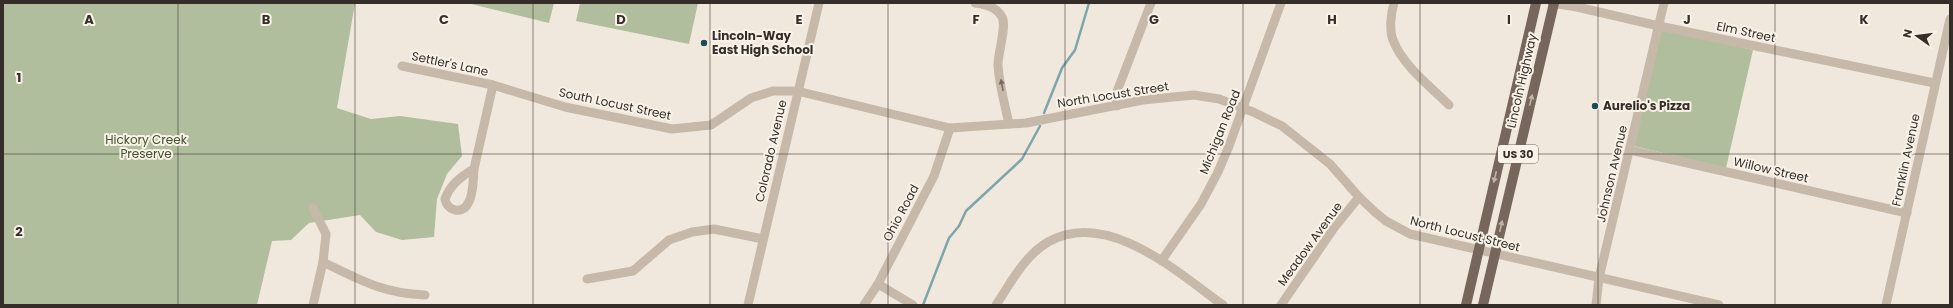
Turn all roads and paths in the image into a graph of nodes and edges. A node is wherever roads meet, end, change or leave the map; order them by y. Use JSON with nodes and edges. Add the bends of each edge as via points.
{"nodes":[{"id":1,"x":819,"y":3,"type":"edge"},
{"id":2,"x":975,"y":3,"type":"edge"},
{"id":3,"x":1150,"y":3,"type":"edge"},
{"id":4,"x":1281,"y":3,"type":"edge"},
{"id":5,"x":1394,"y":3,"type":"edge"},
{"id":6,"x":1536,"y":3,"type":"edge"},
{"id":7,"x":1553,"y":3,"type":"edge"},
{"id":8,"x":1664,"y":3,"type":"edge"},
{"id":9,"x":1950,"y":20,"type":"edge"},
{"id":10,"x":1659,"y":26,"type":"junction"},
{"id":11,"x":402,"y":66,"type":"dead end"},
{"id":12,"x":1934,"y":83,"type":"junction"},
{"id":13,"x":493,"y":85,"type":"junction"},
{"id":14,"x":797,"y":91,"type":"junction"},
{"id":15,"x":1449,"y":105,"type":"dead end"},
{"id":16,"x":1117,"y":106,"type":"junction"},
{"id":17,"x":1242,"y":108,"type":"junction"},
{"id":18,"x":1009,"y":124,"type":"junction"},
{"id":19,"x":950,"y":128,"type":"junction"},
{"id":20,"x":1630,"y":150,"type":"junction"},
{"id":21,"x":474,"y":169,"type":"dead end"},
{"id":22,"x":1359,"y":198,"type":"junction"},
{"id":23,"x":313,"y":208,"type":"dead end"},
{"id":24,"x":1907,"y":213,"type":"junction"},
{"id":25,"x":763,"y":239,"type":"junction"},
{"id":26,"x":1478,"y":251,"type":"junction"},
{"id":27,"x":1494,"y":255,"type":"junction"},
{"id":28,"x":1162,"y":260,"type":"junction"},
{"id":29,"x":323,"y":262,"type":"junction"},
{"id":30,"x":587,"y":278,"type":"dead end"},
{"id":31,"x":1599,"y":278,"type":"junction"},
{"id":32,"x":878,"y":284,"type":"junction"},
{"id":33,"x":425,"y":295,"type":"dead end"},
{"id":34,"x":313,"y":305,"type":"edge"},
{"id":35,"x":748,"y":305,"type":"edge"},
{"id":36,"x":864,"y":305,"type":"edge"},
{"id":37,"x":913,"y":305,"type":"edge"},
{"id":38,"x":996,"y":305,"type":"edge"},
{"id":39,"x":1223,"y":305,"type":"edge"},
{"id":40,"x":1281,"y":305,"type":"edge"},
{"id":41,"x":1466,"y":305,"type":"edge"},
{"id":42,"x":1483,"y":305,"type":"edge"},
{"id":43,"x":1596,"y":305,"type":"edge"},
{"id":44,"x":1719,"y":305,"type":"edge"},
{"id":45,"x":1886,"y":305,"type":"edge"}],
"edges":[{"from":1,"to":14,"type":"street","name":"Colorado Avenue"},
{"from":18,"to":2,"type":"street","one_way":true,"via":[[998,66],[1004,29],[1002,17],[994,7]]},
{"from":3,"to":16,"type":"street","via":[[1116,94]]},
{"from":4,"to":17,"type":"street","name":"Michigan Road"},
{"from":5,"to":15,"type":"street","via":[[1392,39],[1406,63]]},
{"from":6,"to":26,"type":"main road","name":"Lincoln Highway","number":"US 30","one_way":true},
{"from":7,"to":10,"type":"street","name":"Elm Street"},
{"from":27,"to":7,"type":"main road","name":"Lincoln Highway","number":"US 30","one_way":true},
{"from":8,"to":10,"type":"street","name":"Johnson Avenue"},
{"from":9,"to":12,"type":"street","name":"Franklin Avenue"},
{"from":10,"to":12,"type":"street","name":"Elm Street"},
{"from":10,"to":20,"type":"street","name":"Johnson Avenue"},
{"from":11,"to":13,"type":"street","name":"Settler's Lane"},
{"from":12,"to":24,"type":"street","name":"Franklin Avenue"},
{"from":13,"to":14,"type":"street","name":"South Locust Street","via":[[565,107],[672,129],[711,125],[752,98],[773,91]]},
{"from":13,"to":21,"type":"street"},
{"from":14,"to":19,"type":"street","name":"North Locust Street"},
{"from":14,"to":25,"type":"street","name":"Colorado Avenue"},
{"from":16,"to":17,"type":"street","name":"North Locust Street","via":[[1143,100],[1194,95],[1219,99]]},
{"from":16,"to":18,"type":"street","name":"North Locust Street"},
{"from":17,"to":22,"type":"street","name":"North Locust Street","via":[[1274,122],[1294,135],[1330,164]]},
{"from":17,"to":28,"type":"street","name":"Michigan Road","via":[[1223,160],[1208,191]]},
{"from":18,"to":19,"type":"street","name":"North Locust Street"},
{"from":19,"to":32,"type":"street","name":"Ohio Road","via":[[934,176]]},
{"from":20,"to":24,"type":"street","name":"Willow Street"},
{"from":20,"to":31,"type":"street","name":"Johnson Avenue"},
{"from":22,"to":26,"type":"street","name":"North Locust Street","via":[[1386,221],[1410,234]]},
{"from":22,"to":40,"type":"street","name":"Meadow Avenue","via":[[1334,228]]},
{"from":23,"to":29,"type":"street","via":[[326,234]]},
{"from":24,"to":45,"type":"street","name":"Franklin Avenue"},
{"from":25,"to":30,"type":"street","via":[[714,229],[692,232],[669,240],[633,271]]},
{"from":25,"to":35,"type":"street","name":"Colorado Avenue"},
{"from":26,"to":27,"type":"street","name":"North Locust Street"},
{"from":26,"to":41,"type":"main road","name":"Lincoln Highway","number":"US 30"},
{"from":27,"to":31,"type":"street","name":"North Locust Street"},
{"from":27,"to":42,"type":"main road","name":"Lincoln Highway","number":"US 30"},
{"from":28,"to":38,"type":"street","via":[[1117,238],[1091,232],[1073,232],[1047,242],[1024,264]]},
{"from":28,"to":39,"type":"street"},
{"from":29,"to":33,"type":"street","via":[[375,287],[402,294]]},
{"from":29,"to":34,"type":"street"},
{"from":31,"to":43,"type":"street","name":"Johnson Avenue"},
{"from":31,"to":44,"type":"street","name":"North Locust Street"},
{"from":32,"to":36,"type":"street","name":"Ohio Road"},
{"from":32,"to":37,"type":"street"}]}
